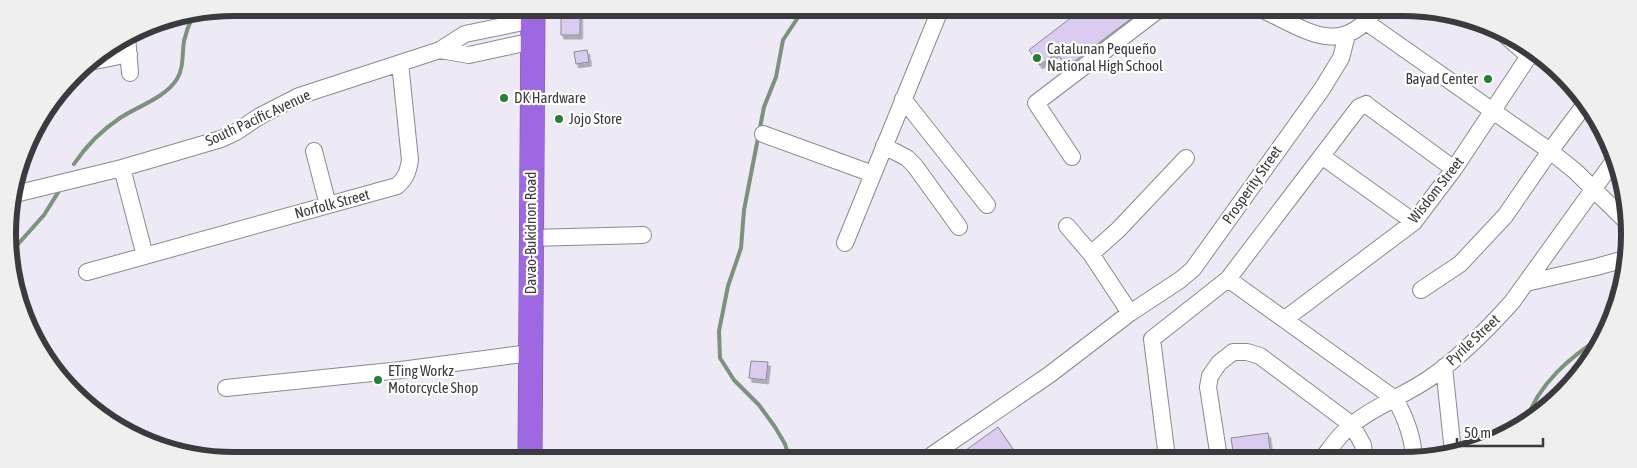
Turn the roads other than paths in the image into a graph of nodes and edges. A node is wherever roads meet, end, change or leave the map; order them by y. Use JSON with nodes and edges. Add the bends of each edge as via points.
{"nodes":[{"id":1,"x":938,"y":16,"type":"edge"},
{"id":2,"x":1150,"y":16,"type":"edge"},
{"id":3,"x":1276,"y":16,"type":"edge"},
{"id":4,"x":1370,"y":17,"type":"edge"},
{"id":5,"x":533,"y":23,"type":"edge"},
{"id":6,"x":500,"y":27,"type":"junction"},
{"id":7,"x":1347,"y":35,"type":"junction"},
{"id":8,"x":128,"y":44,"type":"edge"},
{"id":9,"x":504,"y":47,"type":"junction"},
{"id":10,"x":440,"y":50,"type":"junction"},
{"id":11,"x":129,"y":54,"type":"junction"},
{"id":12,"x":1530,"y":57,"type":"edge"},
{"id":13,"x":102,"y":60,"type":"edge"},
{"id":14,"x":400,"y":63,"type":"junction"},
{"id":15,"x":130,"y":73,"type":"dead end"},
{"id":16,"x":903,"y":99,"type":"junction"},
{"id":17,"x":1581,"y":109,"type":"edge"},
{"id":18,"x":1494,"y":112,"type":"junction"},
{"id":19,"x":763,"y":134,"type":"dead end"},
{"id":20,"x":884,"y":146,"type":"junction"},
{"id":21,"x":1550,"y":150,"type":"junction"},
{"id":22,"x":314,"y":151,"type":"dead end"},
{"id":23,"x":1072,"y":157,"type":"dead end"},
{"id":24,"x":1323,"y":157,"type":"junction"},
{"id":25,"x":1186,"y":158,"type":"dead end"},
{"id":26,"x":1610,"y":167,"type":"edge"},
{"id":27,"x":122,"y":168,"type":"junction"},
{"id":28,"x":1454,"y":169,"type":"junction"},
{"id":29,"x":873,"y":174,"type":"junction"},
{"id":30,"x":1593,"y":189,"type":"junction"},
{"id":31,"x":20,"y":193,"type":"edge"},
{"id":32,"x":328,"y":204,"type":"junction"},
{"id":33,"x":987,"y":205,"type":"dead end"},
{"id":34,"x":1620,"y":215,"type":"edge"},
{"id":35,"x":1414,"y":222,"type":"junction"},
{"id":36,"x":1067,"y":226,"type":"dead end"},
{"id":37,"x":959,"y":227,"type":"dead end"},
{"id":38,"x":643,"y":235,"type":"dead end"},
{"id":39,"x":531,"y":238,"type":"junction"},
{"id":40,"x":845,"y":243,"type":"dead end"},
{"id":41,"x":1091,"y":254,"type":"junction"},
{"id":42,"x":145,"y":256,"type":"junction"},
{"id":43,"x":1619,"y":260,"type":"edge"},
{"id":44,"x":87,"y":272,"type":"dead end"},
{"id":45,"x":1228,"y":278,"type":"junction"},
{"id":46,"x":1526,"y":283,"type":"junction"},
{"id":47,"x":1421,"y":290,"type":"dead end"},
{"id":48,"x":1130,"y":313,"type":"junction"},
{"id":49,"x":1285,"y":319,"type":"junction"},
{"id":50,"x":530,"y":354,"type":"junction"},
{"id":51,"x":1444,"y":367,"type":"junction"},
{"id":52,"x":226,"y":388,"type":"dead end"},
{"id":53,"x":1395,"y":399,"type":"junction"},
{"id":54,"x":1352,"y":425,"type":"junction"},
{"id":55,"x":1452,"y":446,"type":"edge"},
{"id":56,"x":1413,"y":451,"type":"edge"},
{"id":57,"x":530,"y":452,"type":"edge"},
{"id":58,"x":936,"y":452,"type":"edge"},
{"id":59,"x":1166,"y":452,"type":"edge"},
{"id":60,"x":1219,"y":452,"type":"edge"},
{"id":61,"x":1328,"y":452,"type":"edge"},
{"id":62,"x":1364,"y":452,"type":"edge"}],
"edges":[{"from":1,"to":16,"type":"street"},
{"from":2,"to":23,"type":"street","via":[[1036,103]]},
{"from":3,"to":7,"type":"street","via":[[1323,36]]},
{"from":4,"to":7,"type":"street"},
{"from":4,"to":18,"type":"street"},
{"from":5,"to":6,"type":"street","name":"South Pacific Avenue"},
{"from":5,"to":9,"type":"street","name":"South Pacific Avenue"},
{"from":5,"to":39,"type":"highway","name":"Davao-Bukidnon Road"},
{"from":6,"to":9,"type":"street"},
{"from":6,"to":10,"type":"street","name":"South Pacific Avenue","via":[[465,34]]},
{"from":7,"to":48,"type":"street","name":"Prosperity Street","via":[[1342,58],[1322,89],[1193,269]]},
{"from":8,"to":11,"type":"street"},
{"from":9,"to":10,"type":"street","name":"South Pacific Avenue","via":[[470,55]]},
{"from":10,"to":14,"type":"street","name":"South Pacific Avenue"},
{"from":11,"to":13,"type":"street"},
{"from":11,"to":15,"type":"street"},
{"from":12,"to":18,"type":"street","name":"Wisdom Street"},
{"from":14,"to":27,"type":"street","name":"South Pacific Avenue","via":[[299,96],[221,139]]},
{"from":14,"to":32,"type":"street","name":"Norfolk Street","via":[[410,160],[405,179],[386,190]]},
{"from":16,"to":20,"type":"street"},
{"from":16,"to":33,"type":"street"},
{"from":17,"to":21,"type":"street"},
{"from":18,"to":21,"type":"street"},
{"from":18,"to":28,"type":"street","name":"Wisdom Street"},
{"from":19,"to":29,"type":"street"},
{"from":20,"to":29,"type":"street"},
{"from":20,"to":37,"type":"street","via":[[915,166]]},
{"from":21,"to":30,"type":"street"},
{"from":21,"to":47,"type":"street","via":[[1505,216],[1460,264]]},
{"from":22,"to":32,"type":"street"},
{"from":24,"to":28,"type":"street","via":[[1357,110],[1366,104]]},
{"from":24,"to":35,"type":"street"},
{"from":24,"to":45,"type":"street"},
{"from":25,"to":41,"type":"street"},
{"from":26,"to":30,"type":"street","name":"Pyrile Street"},
{"from":27,"to":31,"type":"street","name":"South Pacific Avenue"},
{"from":27,"to":42,"type":"street"},
{"from":28,"to":35,"type":"street","name":"Wisdom Street"},
{"from":29,"to":40,"type":"street"},
{"from":30,"to":34,"type":"street"},
{"from":30,"to":46,"type":"street","name":"Pyrile Street"},
{"from":32,"to":42,"type":"street","name":"Norfolk Street"},
{"from":35,"to":49,"type":"street","name":"Wisdom Street"},
{"from":36,"to":41,"type":"street"},
{"from":38,"to":39,"type":"street"},
{"from":39,"to":50,"type":"highway","name":"Davao-Bukidnon Road"},
{"from":41,"to":48,"type":"street"},
{"from":42,"to":44,"type":"street","name":"Norfolk Street"},
{"from":43,"to":46,"type":"street"},
{"from":45,"to":49,"type":"street"},
{"from":45,"to":59,"type":"street","via":[[1152,339]]},
{"from":46,"to":51,"type":"street","name":"Pyrile Street","via":[[1496,320]]},
{"from":48,"to":58,"type":"street","name":"Prosperity Street","via":[[1049,375]]},
{"from":49,"to":53,"type":"street"},
{"from":50,"to":52,"type":"street"},
{"from":50,"to":57,"type":"highway","name":"Davao-Bukidnon Road"},
{"from":51,"to":53,"type":"street","name":"Pyrile Street"},
{"from":51,"to":55,"type":"street"},
{"from":53,"to":54,"type":"street","name":"Pyrile Street"},
{"from":53,"to":56,"type":"street","via":[[1411,434]]},
{"from":54,"to":60,"type":"street","via":[[1260,356],[1233,352],[1219,363],[1210,376],[1208,388]]},
{"from":54,"to":61,"type":"street","name":"Pyrile Street"},
{"from":54,"to":62,"type":"street"}]}
